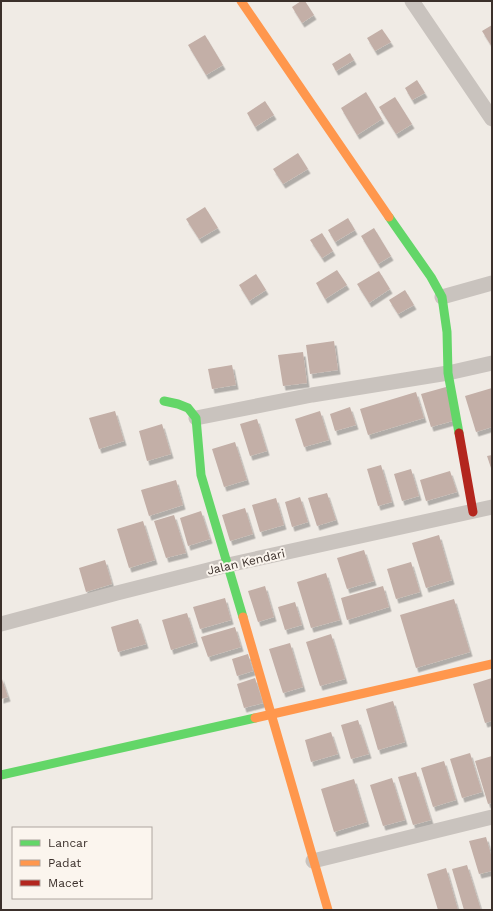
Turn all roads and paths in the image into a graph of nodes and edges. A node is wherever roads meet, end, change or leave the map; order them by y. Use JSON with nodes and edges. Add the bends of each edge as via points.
{"nodes":[{"id":1,"x":241,"y":1,"type":"edge"},
{"id":2,"x":412,"y":1,"type":"edge"},
{"id":3,"x":492,"y":119,"type":"edge"},
{"id":4,"x":492,"y":282,"type":"edge"},
{"id":5,"x":442,"y":297,"type":"junction"},
{"id":6,"x":492,"y":363,"type":"edge"},
{"id":7,"x":448,"y":373,"type":"junction"},
{"id":8,"x":164,"y":401,"type":"dead end"},
{"id":9,"x":196,"y":418,"type":"junction"},
{"id":10,"x":492,"y":507,"type":"edge"},
{"id":11,"x":473,"y":512,"type":"junction"},
{"id":12,"x":228,"y":565,"type":"junction"},
{"id":13,"x":1,"y":624,"type":"edge"},
{"id":14,"x":492,"y":664,"type":"edge"},
{"id":15,"x":271,"y":714,"type":"junction"},
{"id":16,"x":1,"y":775,"type":"edge"},
{"id":17,"x":492,"y":817,"type":"edge"},
{"id":18,"x":313,"y":861,"type":"junction"},
{"id":19,"x":328,"y":910,"type":"edge"}],
"edges":[{"from":1,"to":5,"type":"street","via":[[427,270]]},
{"from":2,"to":3,"type":"street"},
{"from":4,"to":5,"type":"street"},
{"from":5,"to":7,"type":"street","via":[[447,332]]},
{"from":6,"to":7,"type":"street"},
{"from":7,"to":9,"type":"street","via":[[312,395]]},
{"from":7,"to":11,"type":"street"},
{"from":8,"to":9,"type":"street","via":[[188,408]]},
{"from":9,"to":12,"type":"street","via":[[201,475]]},
{"from":10,"to":11,"type":"street","name":"Jalan Kendari"},
{"from":11,"to":12,"type":"street","name":"Jalan Kendari"},
{"from":12,"to":13,"type":"street","name":"Jalan Kendari"},
{"from":12,"to":15,"type":"street"},
{"from":14,"to":15,"type":"street"},
{"from":15,"to":16,"type":"street"},
{"from":15,"to":18,"type":"street"},
{"from":17,"to":18,"type":"street"},
{"from":18,"to":19,"type":"street"}]}
